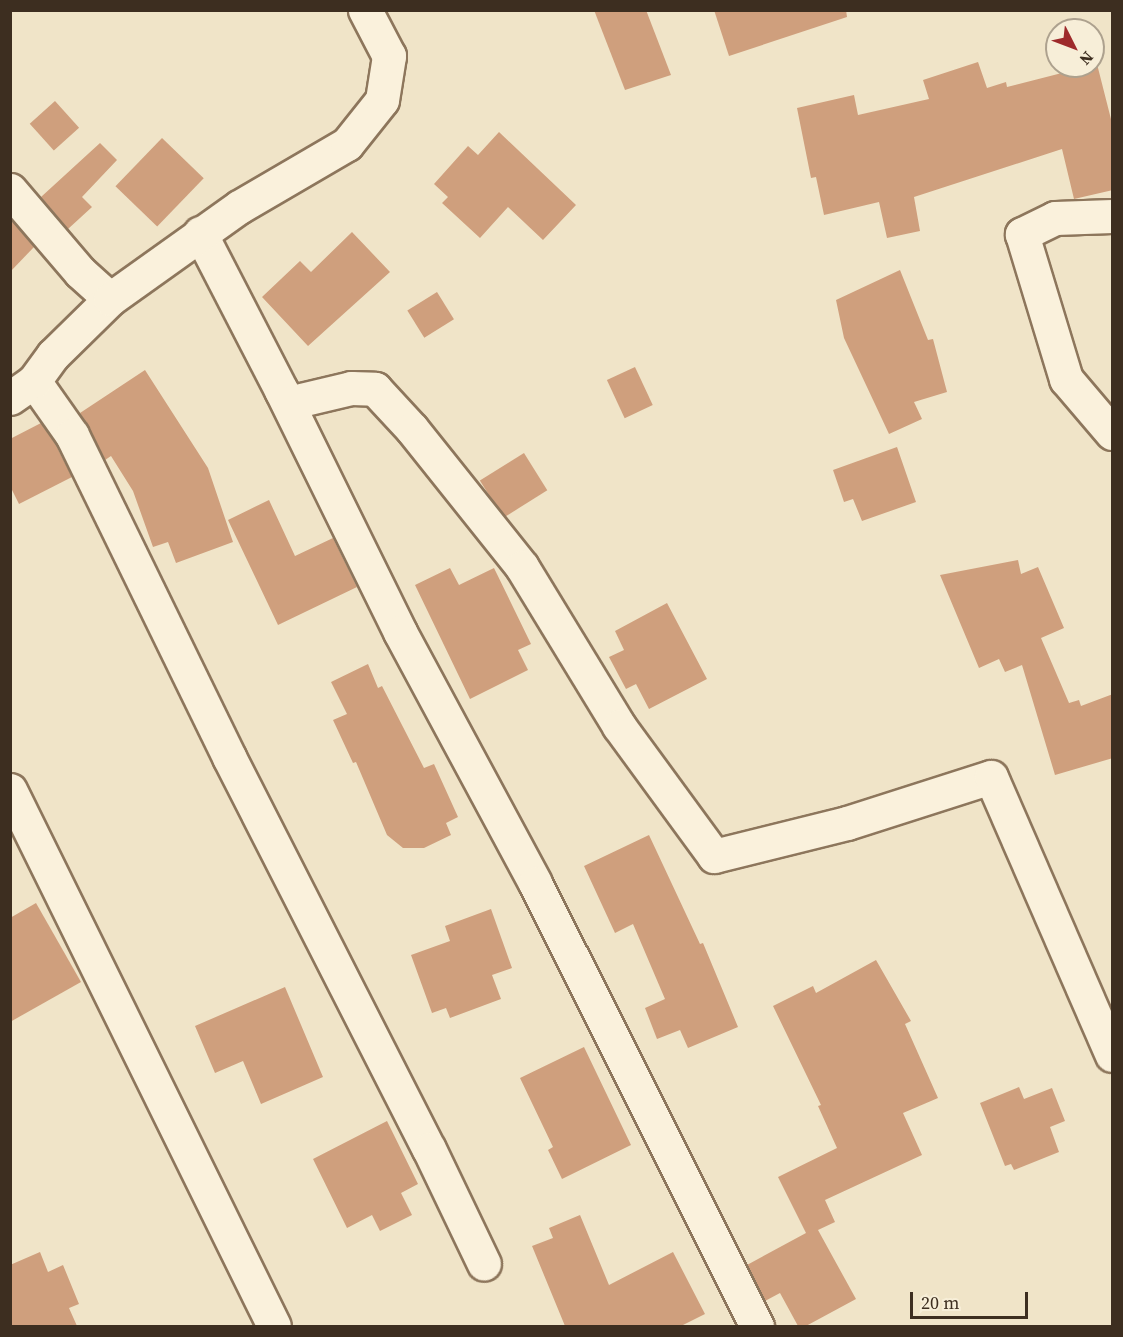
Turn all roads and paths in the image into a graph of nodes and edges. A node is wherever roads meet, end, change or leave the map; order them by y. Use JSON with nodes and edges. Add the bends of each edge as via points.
{"nodes":[{"id":1,"x":365,"y":10,"type":"edge"},
{"id":2,"x":10,"y":190,"type":"edge"},
{"id":3,"x":1113,"y":216,"type":"edge"},
{"id":4,"x":201,"y":233,"type":"junction"},
{"id":5,"x":110,"y":299,"type":"junction"},
{"id":6,"x":22,"y":389,"type":"edge"},
{"id":7,"x":288,"y":403,"type":"junction"},
{"id":8,"x":1113,"y":433,"type":"edge"},
{"id":9,"x":10,"y":790,"type":"edge"},
{"id":10,"x":1113,"y":1055,"type":"edge"},
{"id":11,"x":484,"y":1264,"type":"dead end"},
{"id":12,"x":274,"y":1326,"type":"edge"},
{"id":13,"x":757,"y":1326,"type":"edge"}],
"edges":[{"from":1,"to":4,"type":"street","via":[[388,56],[382,100],[347,144]]},
{"from":2,"to":5,"type":"street","via":[[80,272]]},
{"from":3,"to":8,"type":"street","via":[[1054,218],[1022,234],[1066,379]]},
{"from":4,"to":5,"type":"street"},
{"from":4,"to":7,"type":"street"},
{"from":5,"to":6,"type":"street"},
{"from":6,"to":11,"type":"street","via":[[72,435]]},
{"from":7,"to":10,"type":"street","via":[[351,388],[375,389],[412,429],[522,567],[619,726],[714,856],[847,823],[991,777]]},
{"from":7,"to":13,"type":"street","via":[[400,632],[535,883]]},
{"from":9,"to":12,"type":"street"}]}
